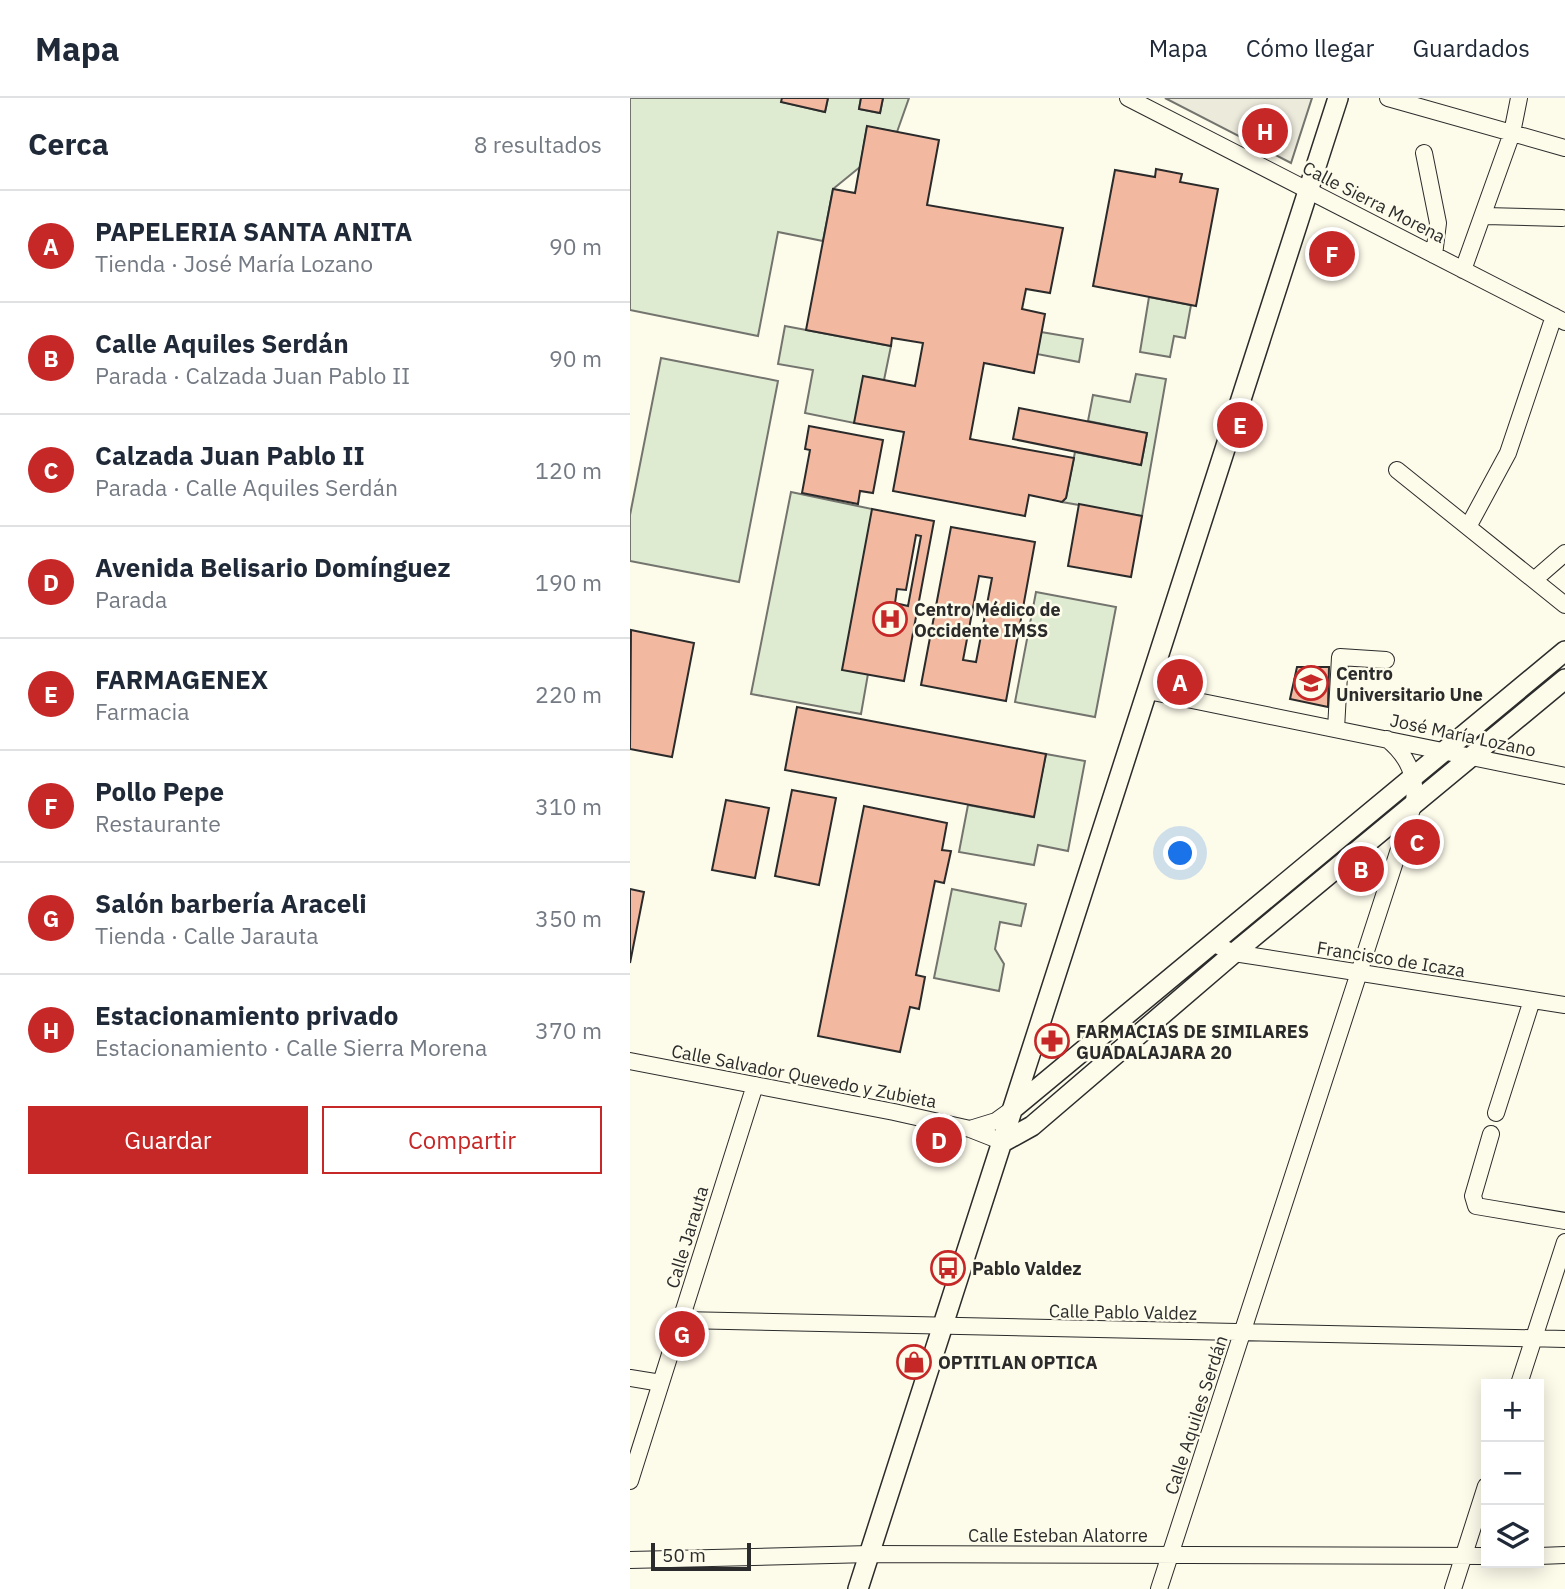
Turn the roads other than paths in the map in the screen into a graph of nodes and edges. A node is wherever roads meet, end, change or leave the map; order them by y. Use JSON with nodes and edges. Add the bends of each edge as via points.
{"nodes":[{"id":1,"x":1128,"y":98,"type":"edge"},
{"id":2,"x":1338,"y":98,"type":"edge"},
{"id":3,"x":1388,"y":98,"type":"edge"},
{"id":4,"x":1519,"y":98,"type":"edge"},
{"id":5,"x":1512,"y":134,"type":"junction"},
{"id":6,"x":1565,"y":148,"type":"edge"},
{"id":7,"x":1424,"y":153,"type":"dead end"},
{"id":8,"x":1308,"y":190,"type":"junction"},
{"id":9,"x":1485,"y":216,"type":"junction"},
{"id":10,"x":1562,"y":218,"type":"dead end"},
{"id":11,"x":1434,"y":255,"type":"junction"},
{"id":12,"x":1464,"y":270,"type":"junction"},
{"id":13,"x":1559,"y":319,"type":"edge"},
{"id":14,"x":1397,"y":470,"type":"dead end"},
{"id":15,"x":1468,"y":527,"type":"junction"},
{"id":16,"x":1565,"y":553,"type":"edge"},
{"id":17,"x":1534,"y":580,"type":"junction"},
{"id":18,"x":1565,"y":605,"type":"edge"},
{"id":19,"x":1565,"y":651,"type":"edge"},
{"id":20,"x":1386,"y":660,"type":"dead end"},
{"id":21,"x":1565,"y":679,"type":"edge"},
{"id":22,"x":1148,"y":691,"type":"junction"},
{"id":23,"x":1336,"y":729,"type":"junction"},
{"id":24,"x":1387,"y":739,"type":"junction"},
{"id":25,"x":1444,"y":751,"type":"junction"},
{"id":26,"x":1471,"y":757,"type":"junction"},
{"id":27,"x":1565,"y":776,"type":"edge"},
{"id":28,"x":1413,"y":777,"type":"junction"},
{"id":29,"x":1414,"y":803,"type":"junction"},
{"id":30,"x":1212,"y":943,"type":"junction"},
{"id":31,"x":1234,"y":953,"type":"junction"},
{"id":32,"x":1360,"y":974,"type":"junction"},
{"id":33,"x":1532,"y":1000,"type":"junction"},
{"id":34,"x":1565,"y":1005,"type":"edge"},
{"id":35,"x":630,"y":1061,"type":"edge"},
{"id":36,"x":755,"y":1085,"type":"junction"},
{"id":37,"x":1014,"y":1108,"type":"junction"},
{"id":38,"x":1496,"y":1113,"type":"dead end"},
{"id":39,"x":970,"y":1129,"type":"junction"},
{"id":40,"x":1491,"y":1134,"type":"dead end"},
{"id":41,"x":1003,"y":1142,"type":"junction"},
{"id":42,"x":1565,"y":1221,"type":"edge"},
{"id":43,"x":1565,"y":1242,"type":"edge"},
{"id":44,"x":681,"y":1320,"type":"junction"},
{"id":45,"x":943,"y":1328,"type":"junction"},
{"id":46,"x":1242,"y":1334,"type":"junction"},
{"id":47,"x":1534,"y":1337,"type":"junction"},
{"id":48,"x":1565,"y":1339,"type":"edge"},
{"id":49,"x":630,"y":1378,"type":"edge"},
{"id":50,"x":1521,"y":1379,"type":"edge"},
{"id":51,"x":661,"y":1383,"type":"junction"},
{"id":52,"x":630,"y":1481,"type":"edge"},
{"id":53,"x":1481,"y":1502,"type":"edge"},
{"id":54,"x":870,"y":1554,"type":"junction"},
{"id":55,"x":1170,"y":1555,"type":"junction"},
{"id":56,"x":1565,"y":1555,"type":"edge"},
{"id":57,"x":1464,"y":1556,"type":"junction"},
{"id":58,"x":1481,"y":1556,"type":"edge"},
{"id":59,"x":1544,"y":1556,"type":"edge"},
{"id":60,"x":630,"y":1560,"type":"edge"},
{"id":61,"x":858,"y":1589,"type":"edge"},
{"id":62,"x":1159,"y":1589,"type":"edge"},
{"id":63,"x":1453,"y":1589,"type":"edge"}],
"edges":[{"from":1,"to":8,"type":"street","name":"Calle Sierra Morena"},
{"from":2,"to":8,"type":"main road"},
{"from":3,"to":5,"type":"street"},
{"from":4,"to":5,"type":"street"},
{"from":5,"to":6,"type":"street"},
{"from":5,"to":9,"type":"street"},
{"from":7,"to":11,"type":"street","via":[[1438,223]]},
{"from":8,"to":11,"type":"street","name":"Calle Sierra Morena"},
{"from":8,"to":22,"type":"main road"},
{"from":9,"to":10,"type":"street"},
{"from":9,"to":12,"type":"street"},
{"from":11,"to":12,"type":"street","name":"Calle Sierra Morena"},
{"from":12,"to":13,"type":"street","name":"Calle Sierra Morena"},
{"from":13,"to":15,"type":"street","via":[[1508,453]]},
{"from":14,"to":15,"type":"street"},
{"from":15,"to":17,"type":"street"},
{"from":16,"to":17,"type":"street"},
{"from":17,"to":18,"type":"street"},
{"from":19,"to":25,"type":"main road"},
{"from":20,"to":23,"type":"street","via":[[1340,657]]},
{"from":21,"to":26,"type":"main road"},
{"from":22,"to":23,"type":"street","name":"José María Lozano"},
{"from":22,"to":37,"type":"main road"},
{"from":23,"to":24,"type":"street","name":"José María Lozano"},
{"from":24,"to":25,"type":"street","name":"José María Lozano"},
{"from":24,"to":28,"type":"street","name":"Calle Aquiles Serdán","via":[[1404,756]]},
{"from":25,"to":26,"type":"street","name":"José María Lozano"},
{"from":25,"to":28,"type":"main road"},
{"from":26,"to":27,"type":"street","name":"José María Lozano"},
{"from":26,"to":29,"type":"main road"},
{"from":28,"to":29,"type":"street","name":"Calle Aquiles Serdán"},
{"from":28,"to":30,"type":"main road"},
{"from":29,"to":31,"type":"main road"},
{"from":29,"to":32,"type":"street","name":"Calle Aquiles Serdán"},
{"from":30,"to":31,"type":"street","name":"Francisco de Icaza"},
{"from":30,"to":37,"type":"main road"},
{"from":31,"to":32,"type":"street","name":"Francisco de Icaza"},
{"from":31,"to":41,"type":"main road","via":[[1032,1126]]},
{"from":32,"to":33,"type":"street","name":"Francisco de Icaza"},
{"from":32,"to":46,"type":"street","name":"Calle Aquiles Serdán"},
{"from":33,"to":34,"type":"street","name":"Francisco de Icaza"},
{"from":33,"to":38,"type":"street"},
{"from":35,"to":36,"type":"street","name":"Calle Salvador Quevedo y Zubieta"},
{"from":36,"to":39,"type":"street","name":"Calle Salvador Quevedo y Zubieta"},
{"from":36,"to":44,"type":"street","name":"Calle Jarauta"},
{"from":37,"to":39,"type":"street","via":[[996,1121]]},
{"from":37,"to":41,"type":"main road"},
{"from":39,"to":41,"type":"street","name":"Calle Salvador Quevedo y Zubieta"},
{"from":40,"to":42,"type":"street","via":[[1473,1196],[1476,1206]]},
{"from":41,"to":45,"type":"main road"},
{"from":43,"to":47,"type":"street"},
{"from":44,"to":45,"type":"street","name":"Calle Pablo Valdez"},
{"from":44,"to":51,"type":"street","name":"Calle Jarauta"},
{"from":45,"to":46,"type":"street","name":"Calle Pablo Valdez"},
{"from":45,"to":54,"type":"main road"},
{"from":46,"to":47,"type":"street","name":"Calle Pablo Valdez"},
{"from":46,"to":55,"type":"street","name":"Calle Aquiles Serdán"},
{"from":47,"to":48,"type":"street","name":"Calle Pablo Valdez"},
{"from":47,"to":50,"type":"street"},
{"from":49,"to":51,"type":"street"},
{"from":51,"to":52,"type":"street","name":"Calle Jarauta"},
{"from":53,"to":57,"type":"street"},
{"from":54,"to":55,"type":"street","name":"Calle Esteban Alatorre"},
{"from":54,"to":60,"type":"street","name":"Calle Esteban Alatorre"},
{"from":54,"to":61,"type":"main road"},
{"from":55,"to":57,"type":"street","name":"Calle Esteban Alatorre"},
{"from":55,"to":62,"type":"street","name":"Calle Aquiles Serdán"},
{"from":56,"to":59,"type":"street"},
{"from":57,"to":58,"type":"street","name":"Calle Esteban Alatorre"},
{"from":57,"to":63,"type":"street"}]}
